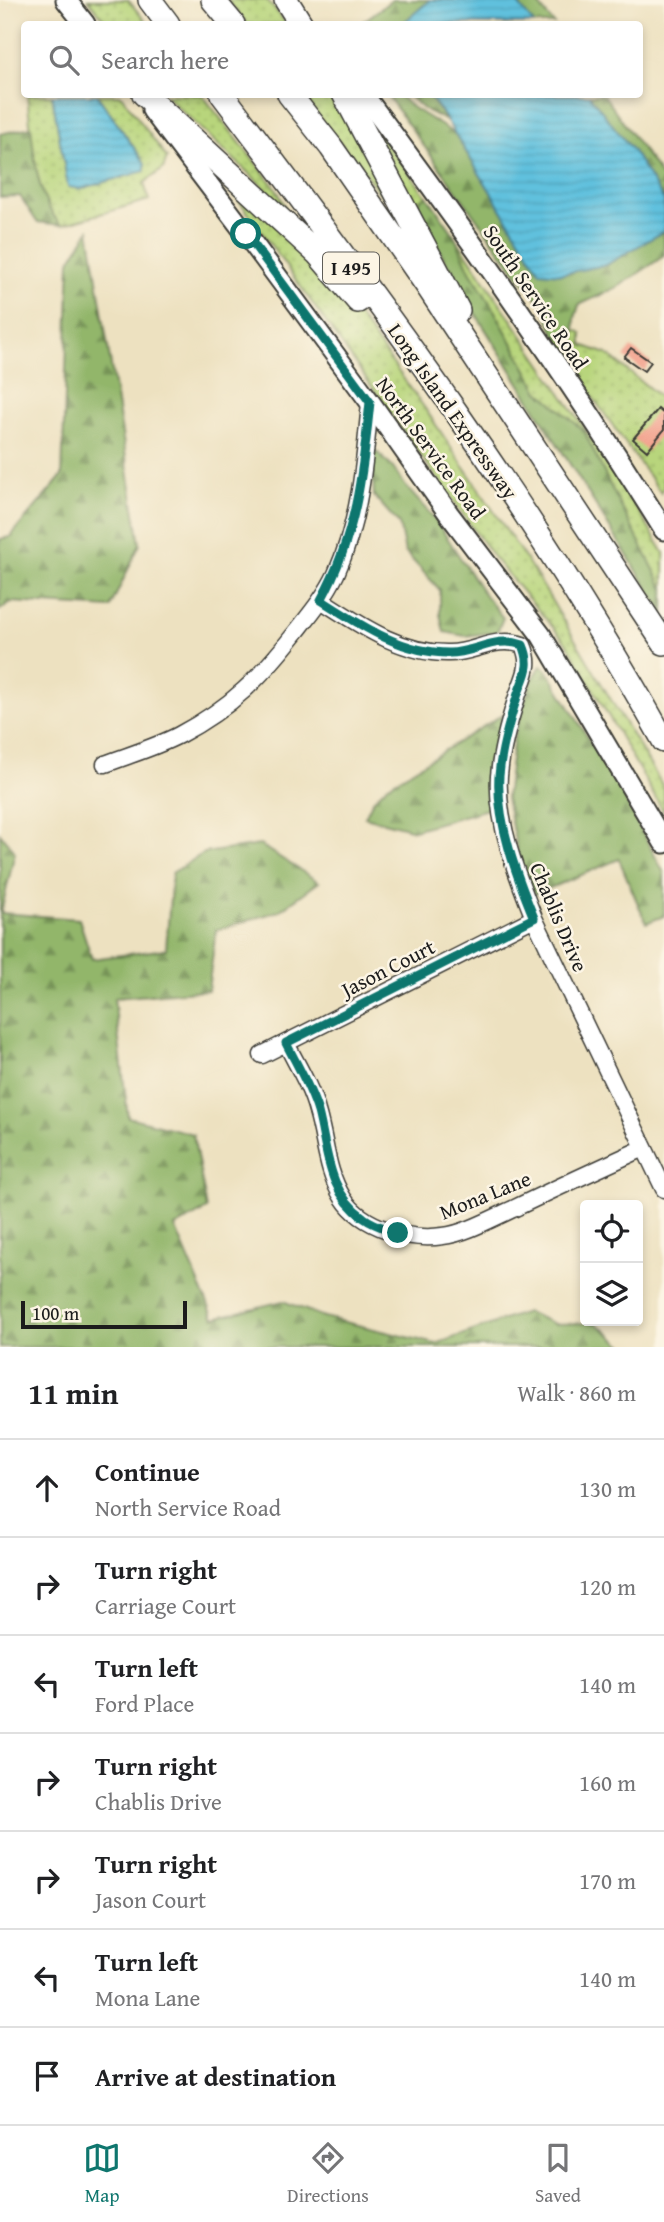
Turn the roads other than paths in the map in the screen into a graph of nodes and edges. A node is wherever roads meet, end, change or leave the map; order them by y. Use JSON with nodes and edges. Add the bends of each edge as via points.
{"nodes":[{"id":1,"x":66,"y":0,"type":"edge"},
{"id":2,"x":150,"y":0,"type":"edge"},
{"id":3,"x":213,"y":0,"type":"edge"},
{"id":4,"x":286,"y":0,"type":"edge"},
{"id":5,"x":292,"y":0,"type":"edge"},
{"id":6,"x":83,"y":21,"type":"edge"},
{"id":7,"x":166,"y":21,"type":"edge"},
{"id":8,"x":230,"y":21,"type":"edge"},
{"id":9,"x":299,"y":21,"type":"edge"},
{"id":10,"x":308,"y":21,"type":"edge"},
{"id":11,"x":145,"y":98,"type":"edge"},
{"id":12,"x":146,"y":98,"type":"edge"},
{"id":13,"x":225,"y":98,"type":"edge"},
{"id":14,"x":292,"y":98,"type":"edge"},
{"id":15,"x":346,"y":98,"type":"edge"},
{"id":16,"x":366,"y":98,"type":"edge"},
{"id":17,"x":482,"y":368,"type":"junction"},
{"id":18,"x":370,"y":402,"type":"junction"},
{"id":19,"x":478,"y":442,"type":"junction"},
{"id":20,"x":664,"y":530,"type":"edge"},
{"id":21,"x":321,"y":600,"type":"junction"},
{"id":22,"x":664,"y":643,"type":"edge"},
{"id":23,"x":664,"y":741,"type":"edge"},
{"id":24,"x":105,"y":764,"type":"dead end"},
{"id":25,"x":664,"y":843,"type":"edge"},
{"id":26,"x":534,"y":918,"type":"junction"},
{"id":27,"x":286,"y":1043,"type":"junction"},
{"id":28,"x":262,"y":1055,"type":"dead end"},
{"id":29,"x":644,"y":1148,"type":"junction"},
{"id":30,"x":664,"y":1189,"type":"edge"}],
"edges":[{"from":1,"to":6,"type":"main road"},
{"from":2,"to":7,"type":"highway"},
{"from":3,"to":8,"type":"highway"},
{"from":4,"to":9,"type":"highway"},
{"from":5,"to":10,"type":"main road"},
{"from":11,"to":18,"type":"main road","name":"North Service Road"},
{"from":12,"to":19,"type":"highway","via":[[318,254]]},
{"from":13,"to":19,"type":"highway","name":"Long Island Expressway","number":"I 495"},
{"from":14,"to":17,"type":"highway","number":"I 495","via":[[331,147]]},
{"from":15,"to":17,"type":"highway","via":[[462,317]]},
{"from":16,"to":20,"type":"main road","name":"South Service Road","via":[[523,317]]},
{"from":17,"to":22,"type":"highway","number":"I 495"},
{"from":18,"to":21,"type":"street","via":[[364,464],[347,545]]},
{"from":18,"to":25,"type":"main road","name":"North Service Road","via":[[541,635]]},
{"from":19,"to":23,"type":"highway","name":"Long Island Expressway","number":"I 495"},
{"from":21,"to":24,"type":"street","via":[[242,694],[176,737]]},
{"from":21,"to":26,"type":"street","name":"Chablis Drive","via":[[383,638],[416,648],[450,653],[510,640],[523,645],[527,667],[505,740],[499,779],[509,847]]},
{"from":26,"to":27,"type":"street","name":"Jason Court"},
{"from":26,"to":29,"type":"street","name":"Chablis Drive"},
{"from":27,"to":28,"type":"street","name":"Jason Court"},
{"from":27,"to":29,"type":"street","name":"Mona Lane","via":[[317,1109],[327,1162],[344,1200],[365,1219],[398,1233],[446,1236]]},
{"from":29,"to":30,"type":"street","name":"Chablis Drive"}]}
